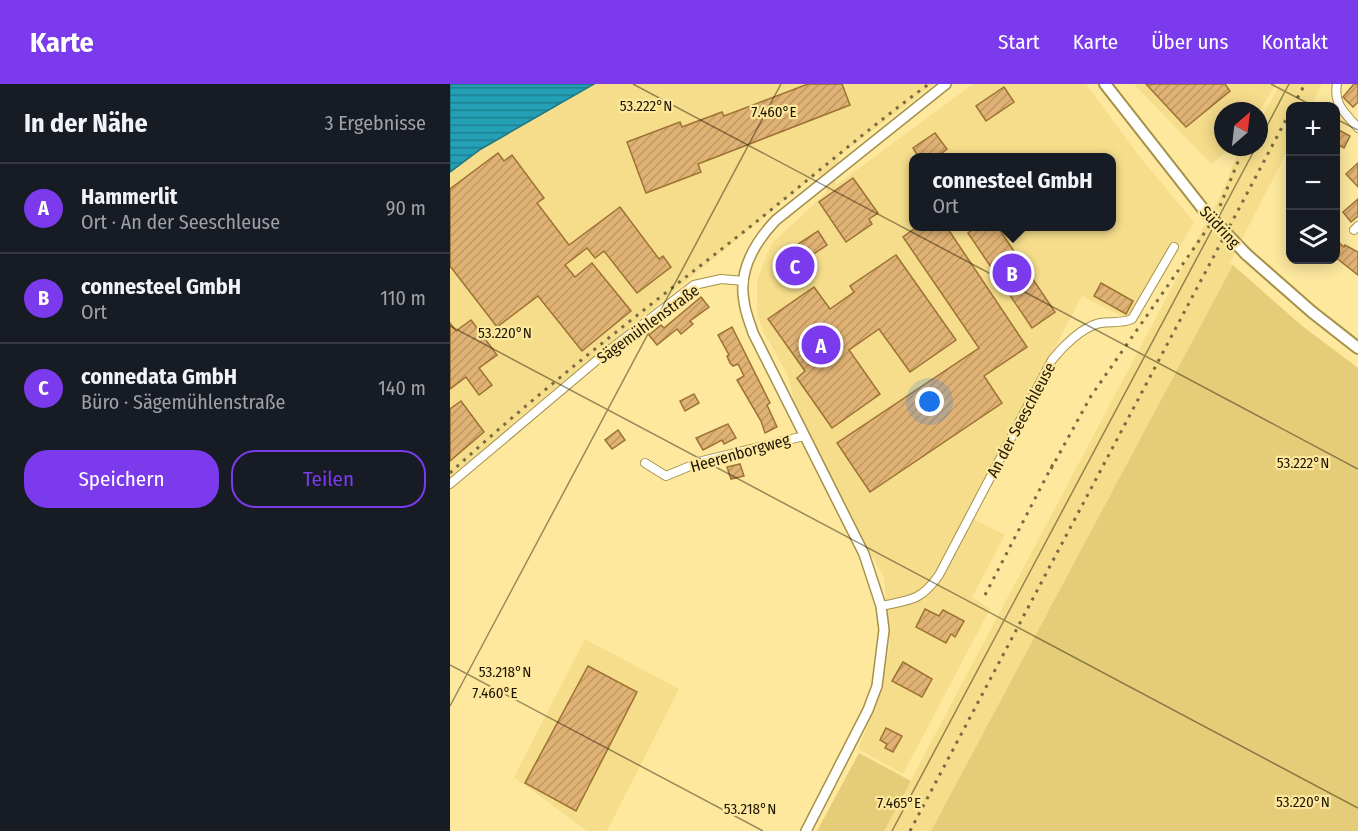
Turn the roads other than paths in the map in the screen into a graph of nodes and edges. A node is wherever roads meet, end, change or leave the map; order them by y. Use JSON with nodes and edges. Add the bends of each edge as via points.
{"nodes":[{"id":1,"x":946,"y":84,"type":"edge"},
{"id":2,"x":1105,"y":84,"type":"edge"},
{"id":3,"x":1337,"y":84,"type":"edge"},
{"id":4,"x":1358,"y":128,"type":"edge"},
{"id":5,"x":1174,"y":247,"type":"dead end"},
{"id":6,"x":744,"y":281,"type":"junction"},
{"id":7,"x":1358,"y":348,"type":"edge"},
{"id":8,"x":804,"y":435,"type":"junction"},
{"id":9,"x":645,"y":463,"type":"dead end"},
{"id":10,"x":450,"y":484,"type":"edge"},
{"id":11,"x":881,"y":606,"type":"junction"},
{"id":12,"x":806,"y":831,"type":"edge"}],
"edges":[{"from":1,"to":6,"type":"street","via":[[776,220],[755,245]]},
{"from":2,"to":7,"type":"main road","name":"Südring","bridge":true,"via":[[1203,209],[1246,254]]},
{"from":3,"to":4,"type":"street","via":[[1335,96]]},
{"from":5,"to":11,"type":"street","name":"An der Seeschleuse","via":[[1132,319],[1124,323],[1098,323],[1064,345],[1052,360],[929,590],[914,599]]},
{"from":6,"to":8,"type":"street","via":[[743,299],[753,333]]},
{"from":6,"to":10,"type":"street","name":"Sägemühlenstraße","via":[[722,279],[694,285],[603,355]]},
{"from":8,"to":9,"type":"street","name":"Heerenborgweg","via":[[702,461],[666,476]]},
{"from":8,"to":11,"type":"street","via":[[864,554]]},
{"from":11,"to":12,"type":"street","via":[[884,630],[877,686],[851,747]]}]}
